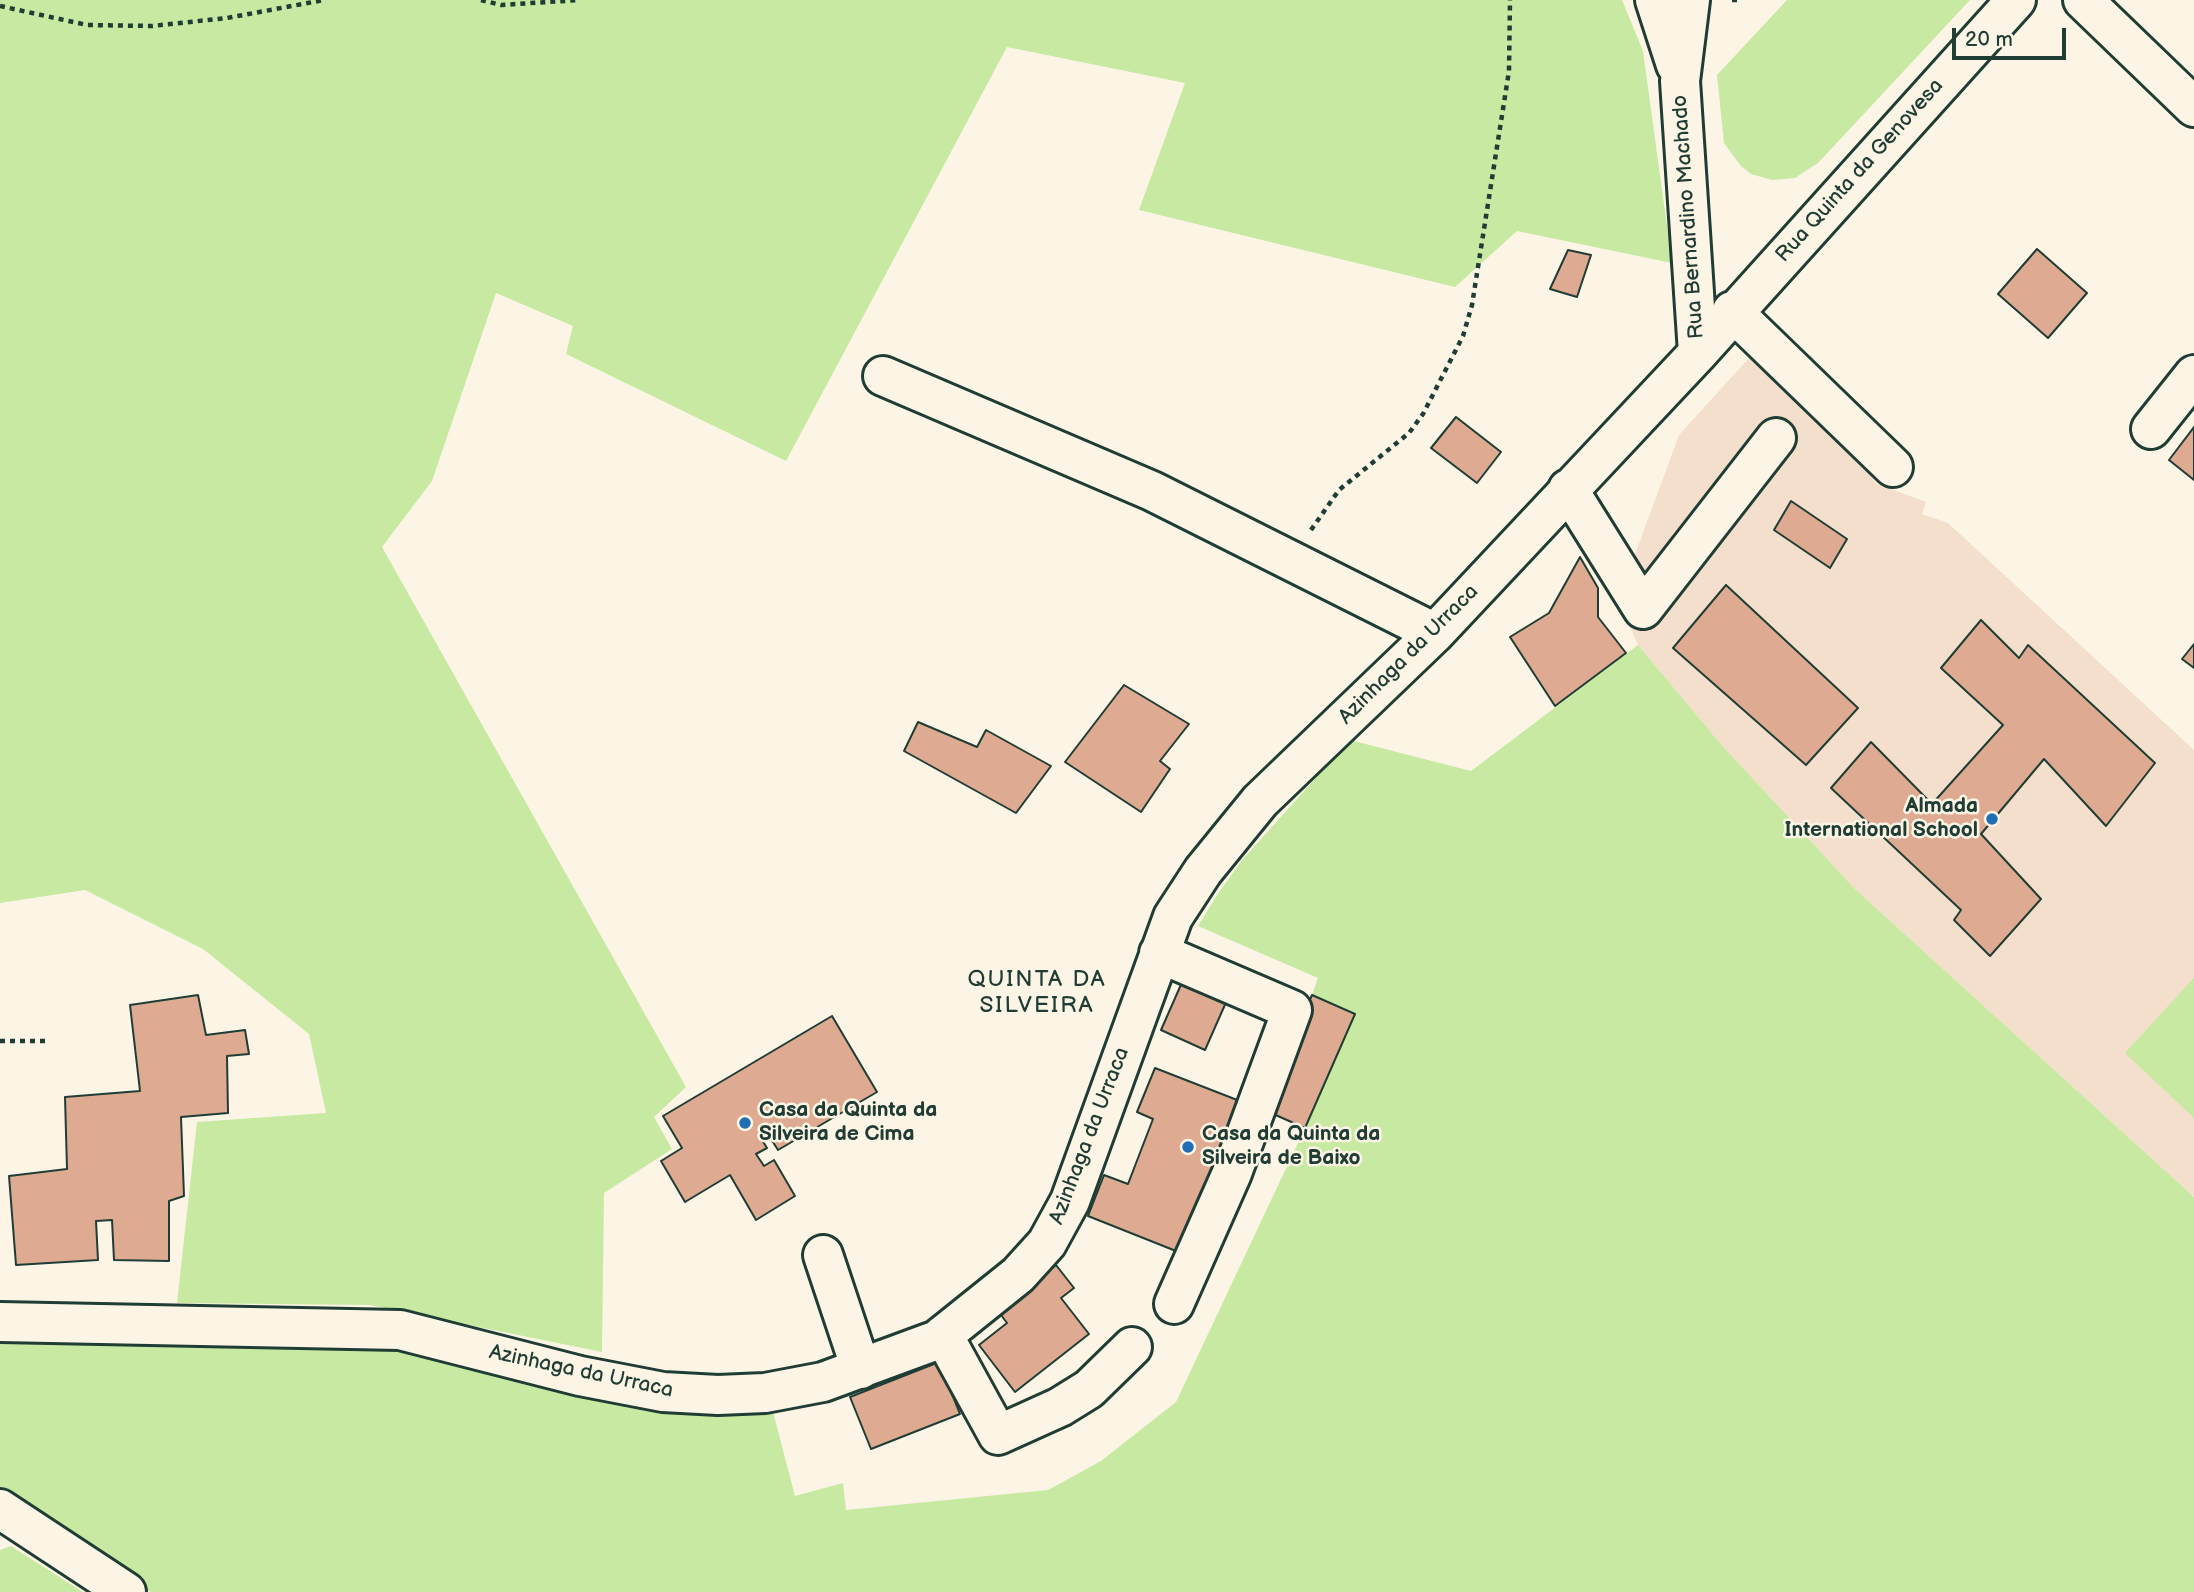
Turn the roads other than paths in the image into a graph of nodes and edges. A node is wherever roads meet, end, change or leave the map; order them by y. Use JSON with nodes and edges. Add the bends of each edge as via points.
{"nodes":[{"id":1,"x":1655,"y":0,"type":"edge"},
{"id":2,"x":1690,"y":0,"type":"edge"},
{"id":3,"x":2016,"y":0,"type":"edge"},
{"id":4,"x":2083,"y":0,"type":"edge"},
{"id":5,"x":1680,"y":81,"type":"junction"},
{"id":6,"x":2194,"y":107,"type":"edge"},
{"id":7,"x":1732,"y":311,"type":"junction"},
{"id":8,"x":1698,"y":353,"type":"junction"},
{"id":9,"x":2194,"y":375,"type":"edge"},
{"id":10,"x":883,"y":376,"type":"dead end"},
{"id":11,"x":2151,"y":429,"type":"dead end"},
{"id":12,"x":1776,"y":438,"type":"dead end"},
{"id":13,"x":1893,"y":467,"type":"dead end"},
{"id":14,"x":1569,"y":489,"type":"junction"},
{"id":15,"x":1435,"y":633,"type":"junction"},
{"id":16,"x":1159,"y":953,"type":"junction"},
{"id":17,"x":823,"y":1255,"type":"dead end"},
{"id":18,"x":1174,"y":1304,"type":"dead end"},
{"id":19,"x":0,"y":1322,"type":"edge"},
{"id":20,"x":943,"y":1335,"type":"junction"},
{"id":21,"x":1132,"y":1348,"type":"dead end"},
{"id":22,"x":861,"y":1369,"type":"junction"},
{"id":23,"x":0,"y":1509,"type":"edge"},
{"id":24,"x":126,"y":1592,"type":"edge"}],
"edges":[{"from":1,"to":5,"type":"street","name":"Rua Bernardino Machado"},
{"from":2,"to":5,"type":"street","name":"Rua Bernardino Machado"},
{"from":3,"to":7,"type":"street","name":"Rua Quinta da Genovesa"},
{"from":4,"to":6,"type":"street"},
{"from":5,"to":8,"type":"street","name":"Rua Bernardino Machado"},
{"from":7,"to":8,"type":"street","name":"Rua Quinta da Genovesa"},
{"from":7,"to":13,"type":"street"},
{"from":8,"to":14,"type":"street","name":"Azinhaga da Urraca"},
{"from":9,"to":11,"type":"street"},
{"from":10,"to":15,"type":"street","via":[[1140,486]]},
{"from":12,"to":14,"type":"street","via":[[1643,609]]},
{"from":14,"to":15,"type":"street","name":"Azinhaga da Urraca"},
{"from":15,"to":16,"type":"street","name":"Azinhaga da Urraca","via":[[1259,802],[1180,905]]},
{"from":16,"to":18,"type":"street","via":[[1292,1010],[1232,1173]]},
{"from":16,"to":20,"type":"street","name":"Azinhaga da Urraca","via":[[1070,1201],[1047,1243],[1018,1275]]},
{"from":17,"to":22,"type":"street"},
{"from":19,"to":22,"type":"street","name":"Azinhaga da Urraca","via":[[400,1330],[663,1392],[765,1393]]},
{"from":20,"to":21,"type":"street","via":[[998,1435],[1089,1389]]},
{"from":20,"to":22,"type":"street","name":"Azinhaga da Urraca"},
{"from":23,"to":24,"type":"street"}]}
